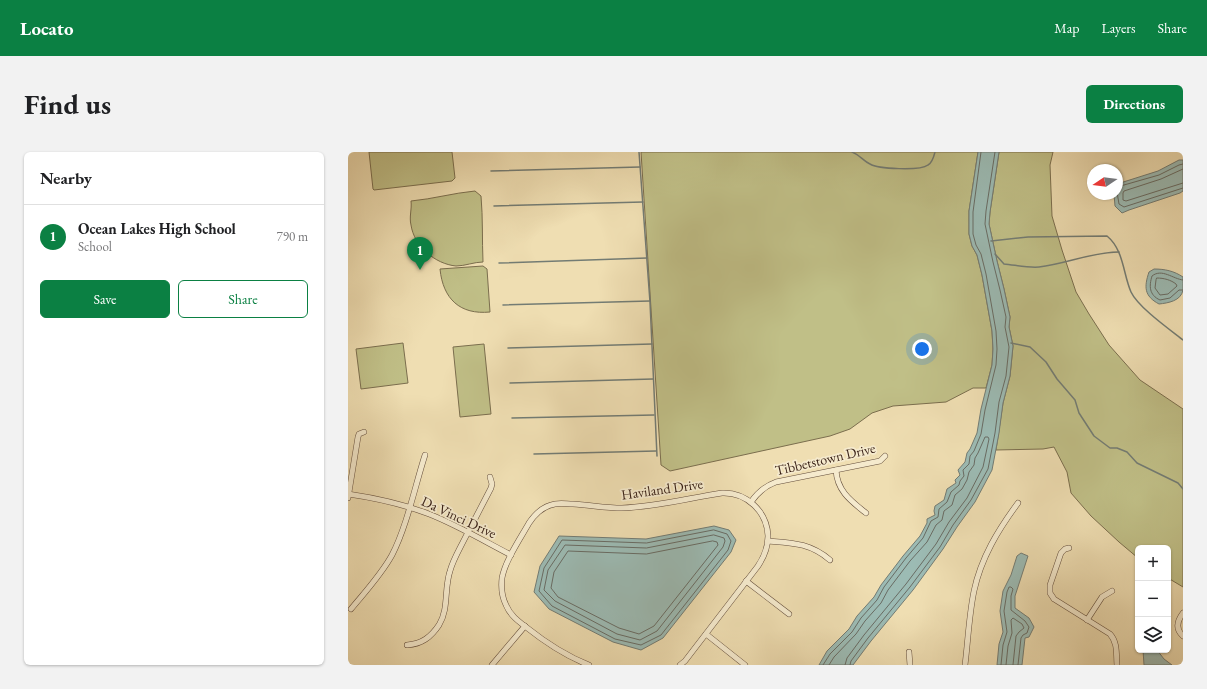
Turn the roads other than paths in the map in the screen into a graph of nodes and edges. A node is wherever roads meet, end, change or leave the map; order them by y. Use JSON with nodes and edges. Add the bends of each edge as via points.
{"nodes":[{"id":1,"x":364,"y":432,"type":"dead end"},
{"id":2,"x":425,"y":455,"type":"dead end"},
{"id":3,"x":885,"y":456,"type":"dead end"},
{"id":4,"x":836,"y":470,"type":"junction"},
{"id":5,"x":490,"y":477,"type":"dead end"},
{"id":6,"x":348,"y":494,"type":"edge"},
{"id":7,"x":348,"y":498,"type":"edge"},
{"id":8,"x":751,"y":502,"type":"junction"},
{"id":9,"x":1018,"y":503,"type":"dead end"},
{"id":10,"x":409,"y":507,"type":"junction"},
{"id":11,"x":866,"y":513,"type":"dead end"},
{"id":12,"x":468,"y":532,"type":"junction"},
{"id":13,"x":768,"y":541,"type":"junction"},
{"id":14,"x":1069,"y":548,"type":"dead end"},
{"id":15,"x":512,"y":555,"type":"junction"},
{"id":16,"x":830,"y":560,"type":"dead end"},
{"id":17,"x":746,"y":581,"type":"junction"},
{"id":18,"x":1112,"y":591,"type":"dead end"},
{"id":19,"x":351,"y":609,"type":"dead end"},
{"id":20,"x":1183,"y":613,"type":"edge"},
{"id":21,"x":789,"y":614,"type":"dead end"},
{"id":22,"x":1087,"y":620,"type":"junction"},
{"id":23,"x":525,"y":626,"type":"junction"},
{"id":24,"x":706,"y":634,"type":"junction"},
{"id":25,"x":1183,"y":636,"type":"edge"},
{"id":26,"x":407,"y":645,"type":"dead end"},
{"id":27,"x":909,"y":652,"type":"dead end"},
{"id":28,"x":578,"y":663,"type":"edge"},
{"id":29,"x":492,"y":665,"type":"edge"},
{"id":30,"x":589,"y":665,"type":"edge"},
{"id":31,"x":680,"y":665,"type":"edge"},
{"id":32,"x":745,"y":665,"type":"edge"},
{"id":33,"x":910,"y":665,"type":"edge"},
{"id":34,"x":966,"y":665,"type":"edge"},
{"id":35,"x":1117,"y":665,"type":"edge"}],
"edges":[{"from":1,"to":6,"type":"street","via":[[358,437]]},
{"from":2,"to":10,"type":"street"},
{"from":3,"to":4,"type":"street","name":"Tibbetstown Drive","via":[[880,461]]},
{"from":4,"to":8,"type":"street","name":"Tibbetstown Drive","via":[[769,485]]},
{"from":4,"to":11,"type":"street","via":[[837,481],[843,492]]},
{"from":5,"to":12,"type":"street","via":[[491,488]]},
{"from":6,"to":7,"type":"street"},
{"from":6,"to":10,"type":"street","name":"Da Vinci Drive"},
{"from":8,"to":13,"type":"street","via":[[766,524]]},
{"from":8,"to":15,"type":"street","name":"Haviland Drive","via":[[740,495],[727,493],[650,506],[611,508],[555,504],[544,508],[533,517]]},
{"from":9,"to":34,"type":"street","via":[[995,537],[978,576],[972,603]]},
{"from":10,"to":12,"type":"street","name":"Da Vinci Drive"},
{"from":10,"to":19,"type":"street","via":[[395,548],[386,565]]},
{"from":12,"to":15,"type":"street","name":"Da Vinci Drive"},
{"from":12,"to":26,"type":"street","via":[[449,573],[444,613],[439,625],[424,641]]},
{"from":13,"to":16,"type":"street","via":[[806,545]]},
{"from":13,"to":17,"type":"street","via":[[762,559]]},
{"from":14,"to":22,"type":"street","via":[[1062,553],[1050,585],[1050,593],[1054,599]]},
{"from":15,"to":23,"type":"street","name":"Haviland Drive","via":[[504,572],[502,593],[509,611]]},
{"from":17,"to":21,"type":"street"},
{"from":17,"to":24,"type":"street"},
{"from":18,"to":22,"type":"street","via":[[1102,597]]},
{"from":20,"to":25,"type":"street","via":[[1178,627],[1179,633]]},
{"from":22,"to":35,"type":"street","via":[[1113,638]]},
{"from":23,"to":28,"type":"street","name":"Haviland Drive"},
{"from":23,"to":29,"type":"street"},
{"from":24,"to":31,"type":"street"},
{"from":24,"to":32,"type":"street"},
{"from":27,"to":33,"type":"street"},
{"from":28,"to":30,"type":"street","name":"Haviland Drive"}]}
